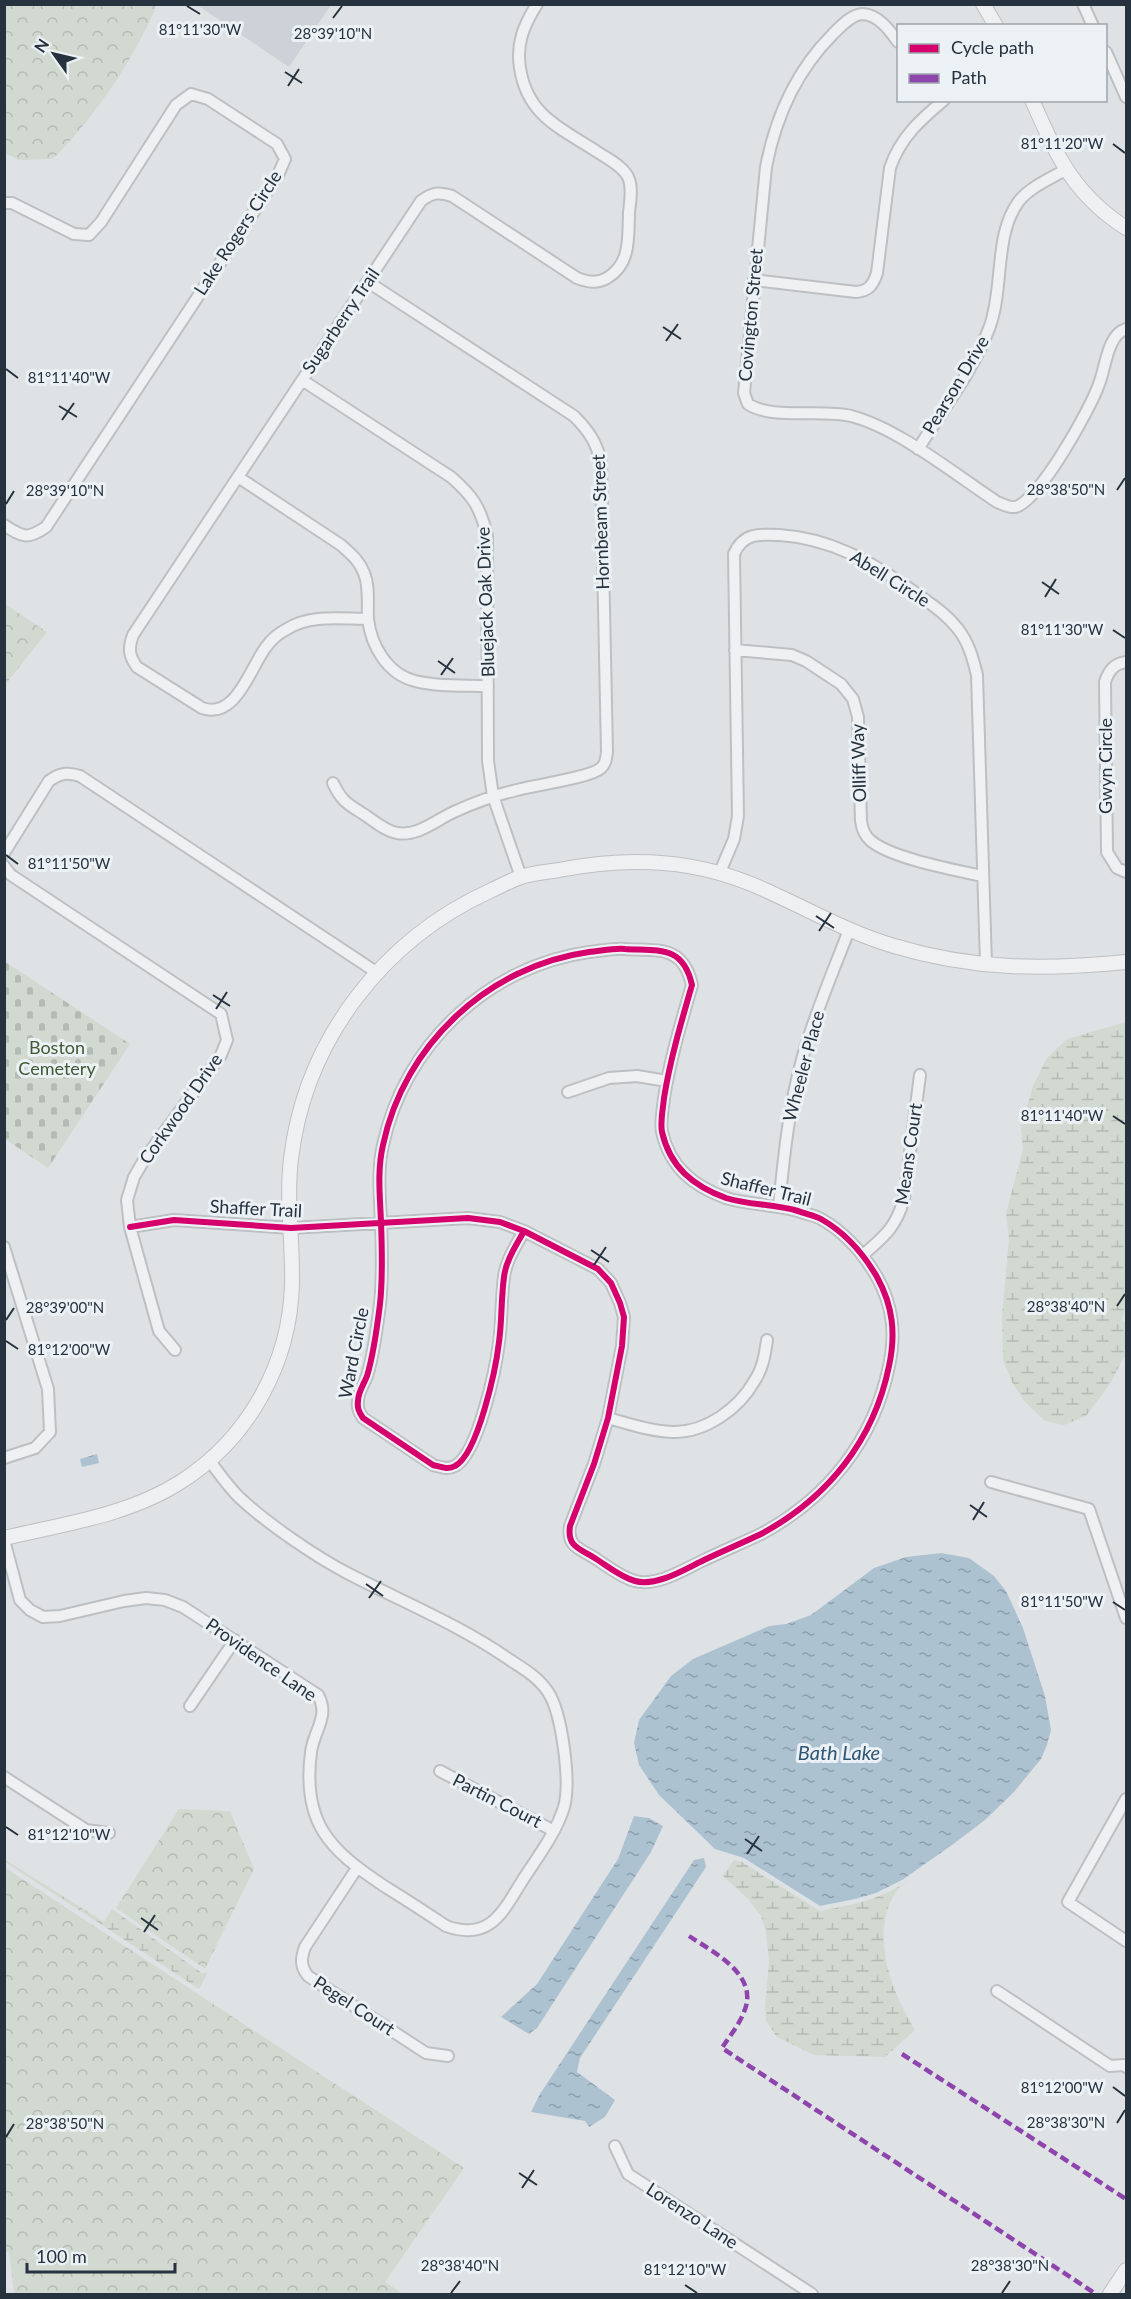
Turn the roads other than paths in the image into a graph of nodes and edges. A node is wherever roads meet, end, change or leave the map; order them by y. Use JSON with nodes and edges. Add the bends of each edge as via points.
{"nodes":[{"id":1,"x":537,"y":4,"type":"edge"},
{"id":2,"x":983,"y":4,"type":"edge"},
{"id":3,"x":1083,"y":4,"type":"edge"},
{"id":4,"x":995,"y":24,"type":"edge"},
{"id":5,"x":1092,"y":24,"type":"edge"},
{"id":6,"x":897,"y":41,"type":"edge"},
{"id":7,"x":1107,"y":54,"type":"edge"},
{"id":8,"x":1126,"y":97,"type":"edge"},
{"id":9,"x":942,"y":102,"type":"edge"},
{"id":10,"x":1033,"y":102,"type":"edge"},
{"id":11,"x":1065,"y":170,"type":"junction"},
{"id":12,"x":4,"y":203,"type":"edge"},
{"id":13,"x":1126,"y":228,"type":"edge"},
{"id":14,"x":754,"y":280,"type":"junction"},
{"id":15,"x":368,"y":282,"type":"junction"},
{"id":16,"x":1126,"y":329,"type":"edge"},
{"id":17,"x":302,"y":380,"type":"junction"},
{"id":18,"x":918,"y":449,"type":"junction"},
{"id":19,"x":238,"y":477,"type":"junction"},
{"id":20,"x":4,"y":525,"type":"edge"},
{"id":21,"x":369,"y":619,"type":"junction"},
{"id":22,"x":735,"y":650,"type":"junction"},
{"id":23,"x":1126,"y":662,"type":"edge"},
{"id":24,"x":488,"y":686,"type":"junction"},
{"id":25,"x":333,"y":783,"type":"dead end"},
{"id":26,"x":493,"y":796,"type":"junction"},
{"id":27,"x":4,"y":853,"type":"edge"},
{"id":28,"x":4,"y":866,"type":"edge"},
{"id":29,"x":720,"y":872,"type":"junction"},
{"id":30,"x":1126,"y":872,"type":"edge"},
{"id":31,"x":982,"y":876,"type":"junction"},
{"id":32,"x":521,"y":877,"type":"junction"},
{"id":33,"x":849,"y":930,"type":"junction"},
{"id":34,"x":1126,"y":962,"type":"edge"},
{"id":35,"x":986,"y":964,"type":"junction"},
{"id":36,"x":376,"y":972,"type":"junction"},
{"id":37,"x":920,"y":1075,"type":"dead end"},
{"id":38,"x":667,"y":1081,"type":"junction"},
{"id":39,"x":568,"y":1092,"type":"dead end"},
{"id":40,"x":779,"y":1206,"type":"junction"},
{"id":41,"x":381,"y":1222,"type":"junction"},
{"id":42,"x":130,"y":1227,"type":"junction"},
{"id":43,"x":291,"y":1228,"type":"junction"},
{"id":44,"x":524,"y":1231,"type":"junction"},
{"id":45,"x":4,"y":1247,"type":"edge"},
{"id":46,"x":864,"y":1254,"type":"junction"},
{"id":47,"x":767,"y":1340,"type":"dead end"},
{"id":48,"x":175,"y":1350,"type":"dead end"},
{"id":49,"x":608,"y":1418,"type":"junction"},
{"id":50,"x":4,"y":1458,"type":"edge"},
{"id":51,"x":209,"y":1460,"type":"junction"},
{"id":52,"x":991,"y":1482,"type":"dead end"},
{"id":53,"x":4,"y":1539,"type":"edge"},
{"id":54,"x":1126,"y":1618,"type":"edge"},
{"id":55,"x":235,"y":1640,"type":"junction"},
{"id":56,"x":190,"y":1706,"type":"dead end"},
{"id":57,"x":440,"y":1771,"type":"dead end"},
{"id":58,"x":4,"y":1777,"type":"edge"},
{"id":59,"x":1126,"y":1799,"type":"edge"},
{"id":60,"x":554,"y":1831,"type":"junction"},
{"id":61,"x":110,"y":1833,"type":"dead end"},
{"id":62,"x":357,"y":1868,"type":"junction"},
{"id":63,"x":1126,"y":1941,"type":"edge"},
{"id":64,"x":997,"y":1990,"type":"dead end"},
{"id":65,"x":448,"y":2056,"type":"dead end"},
{"id":66,"x":1126,"y":2067,"type":"edge"},
{"id":67,"x":615,"y":2146,"type":"dead end"},
{"id":68,"x":1126,"y":2270,"type":"edge"},
{"id":69,"x":812,"y":2295,"type":"edge"},
{"id":70,"x":1110,"y":2295,"type":"edge"}],
"edges":[{"from":1,"to":15,"type":"street","name":"Sugarberry Trail","via":[[520,36],[518,54],[525,93],[550,121],[628,176],[627,252],[623,264],[602,280],[588,282],[577,278],[440,192],[421,201]]},
{"from":2,"to":4,"type":"street"},
{"from":3,"to":5,"type":"street"},
{"from":6,"to":14,"type":"street","name":"Covington Street","via":[[877,19],[861,14],[852,17],[821,46],[792,87],[771,139]]},
{"from":7,"to":8,"type":"street"},
{"from":9,"to":14,"type":"street","via":[[917,122],[895,152],[873,285],[856,292]]},
{"from":10,"to":11,"type":"street"},
{"from":11,"to":13,"type":"street","via":[[1095,205]]},
{"from":11,"to":18,"type":"street","name":"Pearson Drive","via":[[1020,200],[1009,219],[998,298],[990,325],[979,351]]},
{"from":12,"to":20,"type":"street","name":"Lake Rogers Circle","via":[[12,203],[74,234],[89,235],[176,105],[191,94],[208,99],[277,144],[285,159],[45,527],[33,536],[20,536]]},
{"from":14,"to":18,"type":"street","name":"Covington Street","via":[[744,393],[748,404],[764,412],[851,416],[891,432]]},
{"from":15,"to":17,"type":"street","name":"Sugarberry Trail"},
{"from":15,"to":26,"type":"street","name":"Hornbeam Street","via":[[574,416],[598,446],[602,463],[606,763],[590,775]]},
{"from":16,"to":18,"type":"street","name":"Covington Street","via":[[1113,340],[1087,411],[1039,489],[1016,507],[1006,506]]},
{"from":17,"to":19,"type":"street","name":"Sugarberry Trail"},
{"from":17,"to":24,"type":"street","name":"Bluejack Oak Drive","via":[[470,493],[482,513],[487,535]]},
{"from":19,"to":21,"type":"street","via":[[356,558],[365,574]]},
{"from":19,"to":21,"type":"street","name":"Sugarberry Trail","via":[[133,635],[130,658],[137,667],[212,712],[233,700],[266,647],[287,629],[312,620]]},
{"from":21,"to":24,"type":"street","via":[[377,650],[396,672],[431,684]]},
{"from":22,"to":29,"type":"street","name":"Abell Circle","via":[[738,816],[734,839]]},
{"from":22,"to":31,"type":"street","name":"Olliff Way","via":[[792,655],[841,684],[854,699],[861,821],[869,839],[923,862]]},
{"from":22,"to":31,"type":"street","name":"Abell Circle","via":[[734,554],[746,537],[758,534],[799,536],[833,545],[859,557],[942,612],[970,650],[977,675]]},
{"from":23,"to":30,"type":"street","name":"Gwyn Circle","via":[[1114,666],[1105,682],[1107,852],[1118,868]]},
{"from":24,"to":26,"type":"street","name":"Bluejack Oak Drive","via":[[488,761]]},
{"from":25,"to":26,"type":"street","via":[[341,799],[396,833],[417,831]]},
{"from":26,"to":32,"type":"street","name":"Bluejack Oak Drive"},
{"from":27,"to":36,"type":"street","via":[[49,781],[69,772]]},
{"from":28,"to":42,"type":"street","name":"Corkwood Drive","via":[[11,876],[221,1014],[227,1040],[221,1055],[134,1177],[127,1200]]},
{"from":29,"to":32,"type":"street","via":[[666,863],[604,862]]},
{"from":29,"to":33,"type":"street"},
{"from":31,"to":35,"type":"street","name":"Abell Circle"},
{"from":32,"to":36,"type":"street","via":[[435,920]]},
{"from":33,"to":35,"type":"street","via":[[936,957]]},
{"from":33,"to":40,"type":"street","name":"Wheeler Place","via":[[802,1056],[787,1128]]},
{"from":34,"to":35,"type":"street","via":[[1068,968]]},
{"from":36,"to":43,"type":"street","via":[[331,1034],[304,1098],[290,1162]]},
{"from":37,"to":46,"type":"street","name":"Means Court","via":[[899,1215],[892,1229]]},
{"from":38,"to":39,"type":"street","via":[[637,1076],[609,1078]]},
{"from":38,"to":40,"type":"street","name":"Shaffer Trail","via":[[661,1129],[676,1167],[698,1184],[727,1198]]},
{"from":38,"to":41,"type":"street","name":"Shaffer Trail","via":[[692,985],[680,958],[667,951],[618,949],[567,955],[523,970],[488,989],[456,1015],[406,1080],[382,1145],[378,1181]]},
{"from":40,"to":46,"type":"street","name":"Shaffer Trail","via":[[819,1218]]},
{"from":41,"to":43,"type":"street","name":"Shaffer Trail"},
{"from":41,"to":44,"type":"street","name":"Shaffer Trail","via":[[468,1218],[500,1222]]},
{"from":41,"to":44,"type":"street","name":"Ward Circle","via":[[380,1302],[367,1377],[357,1399],[358,1410],[389,1436],[433,1465],[447,1469],[467,1456],[487,1404],[499,1343],[504,1275]]},
{"from":42,"to":43,"type":"street","name":"Shaffer Trail","via":[[174,1220]]},
{"from":42,"to":48,"type":"street","name":"Corkwood Drive","via":[[159,1331]]},
{"from":43,"to":51,"type":"street","via":[[292,1287],[285,1337],[274,1371],[250,1417]]},
{"from":44,"to":49,"type":"street","name":"Shaffer Trail","via":[[598,1269],[611,1283],[620,1303],[624,1317],[622,1346]]},
{"from":45,"to":50,"type":"street","via":[[48,1389],[51,1416],[50,1432],[35,1448]]},
{"from":46,"to":49,"type":"street","name":"Shaffer Trail","via":[[887,1295],[894,1329],[881,1397],[871,1423],[849,1459],[824,1489],[762,1533],[669,1577],[637,1581],[573,1545],[570,1526]]},
{"from":47,"to":49,"type":"street","via":[[764,1361],[755,1380],[740,1401],[716,1420],[674,1432]]},
{"from":51,"to":53,"type":"street","via":[[184,1480],[135,1506]]},
{"from":51,"to":60,"type":"street","name":"Providence Lane","via":[[239,1497],[321,1557],[459,1629],[535,1676],[558,1712],[563,1746],[565,1805]]},
{"from":52,"to":54,"type":"street","via":[[1089,1509]]},
{"from":53,"to":55,"type":"street","name":"Providence Lane","via":[[20,1600],[43,1617],[124,1601],[165,1600]]},
{"from":55,"to":56,"type":"street"},
{"from":55,"to":62,"type":"street","name":"Providence Lane","via":[[318,1695],[323,1704],[324,1716],[312,1746],[308,1775],[310,1800],[329,1841]]},
{"from":57,"to":60,"type":"street","name":"Partin Court"},
{"from":58,"to":61,"type":"street","via":[[86,1830]]},
{"from":59,"to":63,"type":"street","via":[[1068,1902]]},
{"from":60,"to":62,"type":"street","name":"Providence Lane","via":[[495,1922],[477,1931],[446,1926]]},
{"from":62,"to":65,"type":"street","name":"Pegel Court","via":[[305,1947],[301,1958],[303,1970],[426,2053]]},
{"from":64,"to":66,"type":"street","via":[[1110,2066]]},
{"from":67,"to":69,"type":"street","name":"Lorenzo Lane","via":[[628,2174]]},
{"from":68,"to":70,"type":"street"}]}
